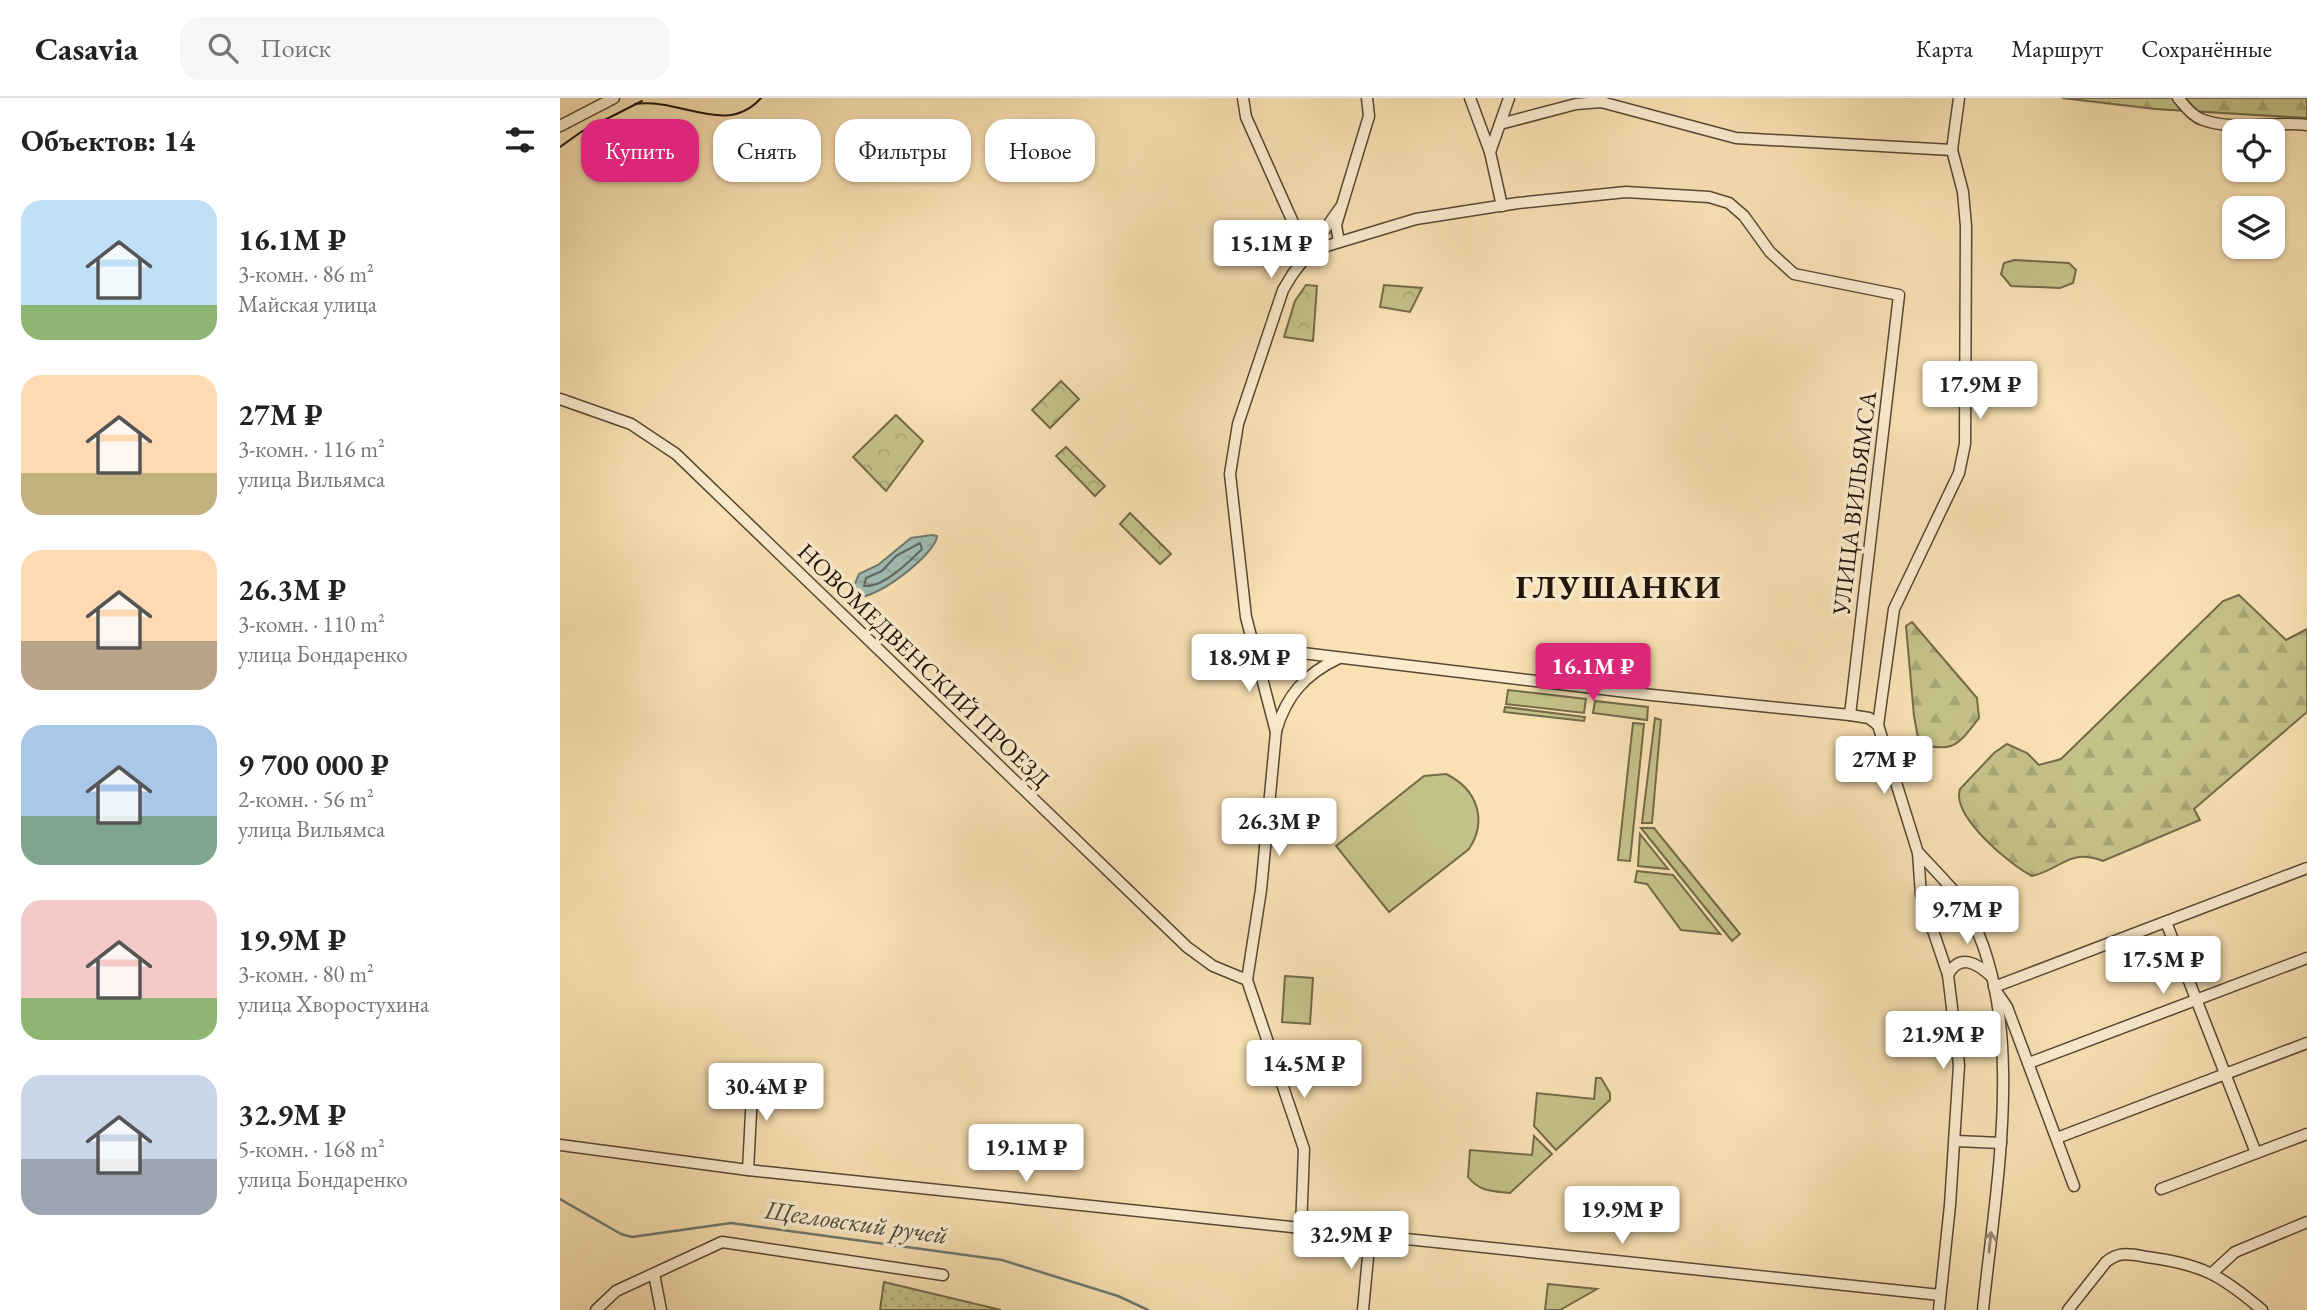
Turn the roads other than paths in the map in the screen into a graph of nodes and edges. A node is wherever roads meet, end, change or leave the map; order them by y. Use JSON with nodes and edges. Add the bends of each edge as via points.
{"nodes":[{"id":1,"x":614,"y":98,"type":"edge"},
{"id":2,"x":1243,"y":98,"type":"edge"},
{"id":3,"x":1367,"y":98,"type":"edge"},
{"id":4,"x":1470,"y":98,"type":"edge"},
{"id":5,"x":1509,"y":98,"type":"edge"},
{"id":6,"x":1959,"y":98,"type":"edge"},
{"id":7,"x":2178,"y":98,"type":"edge"},
{"id":8,"x":1500,"y":124,"type":"junction"},
{"id":9,"x":2307,"y":125,"type":"edge"},
{"id":10,"x":560,"y":126,"type":"edge"},
{"id":11,"x":1952,"y":150,"type":"junction"},
{"id":12,"x":1490,"y":152,"type":"junction"},
{"id":13,"x":1502,"y":206,"type":"junction"},
{"id":14,"x":1340,"y":208,"type":"junction"},
{"id":15,"x":1339,"y":242,"type":"junction"},
{"id":16,"x":1304,"y":259,"type":"junction"},
{"id":17,"x":560,"y":399,"type":"edge"},
{"id":18,"x":1252,"y":648,"type":"junction"},
{"id":19,"x":1340,"y":658,"type":"junction"},
{"id":20,"x":1850,"y":715,"type":"junction"},
{"id":21,"x":1878,"y":725,"type":"junction"},
{"id":22,"x":1276,"y":732,"type":"junction"},
{"id":23,"x":1918,"y":853,"type":"junction"},
{"id":24,"x":2307,"y":867,"type":"edge"},
{"id":25,"x":1922,"y":879,"type":"junction"},
{"id":26,"x":1943,"y":880,"type":"junction"},
{"id":27,"x":2166,"y":922,"type":"junction"},
{"id":28,"x":2307,"y":958,"type":"edge"},
{"id":29,"x":1948,"y":975,"type":"junction"},
{"id":30,"x":1247,"y":980,"type":"junction"},
{"id":31,"x":1993,"y":982,"type":"junction"},
{"id":32,"x":2196,"y":1000,"type":"junction"},
{"id":33,"x":2307,"y":1043,"type":"edge"},
{"id":34,"x":2029,"y":1063,"type":"junction"},
{"id":35,"x":2223,"y":1073,"type":"junction"},
{"id":36,"x":753,"y":1075,"type":"dead end"},
{"id":37,"x":2307,"y":1134,"type":"edge"},
{"id":38,"x":2057,"y":1138,"type":"junction"},
{"id":39,"x":1956,"y":1140,"type":"junction"},
{"id":40,"x":2001,"y":1143,"type":"junction"},
{"id":41,"x":560,"y":1145,"type":"edge"},
{"id":42,"x":2256,"y":1153,"type":"junction"},
{"id":43,"x":748,"y":1170,"type":"junction"},
{"id":44,"x":2074,"y":1186,"type":"dead end"},
{"id":45,"x":2161,"y":1189,"type":"dead end"},
{"id":46,"x":2307,"y":1222,"type":"edge"},
{"id":47,"x":1301,"y":1229,"type":"junction"},
{"id":48,"x":1370,"y":1236,"type":"junction"},
{"id":49,"x":653,"y":1273,"type":"junction"},
{"id":50,"x":2212,"y":1273,"type":"junction"},
{"id":51,"x":943,"y":1275,"type":"dead end"},
{"id":52,"x":1940,"y":1295,"type":"junction"},
{"id":53,"x":596,"y":1310,"type":"edge"},
{"id":54,"x":661,"y":1310,"type":"edge"},
{"id":55,"x":1363,"y":1310,"type":"edge"},
{"id":56,"x":1938,"y":1310,"type":"edge"},
{"id":57,"x":1983,"y":1310,"type":"edge"},
{"id":58,"x":2068,"y":1310,"type":"edge"},
{"id":59,"x":2262,"y":1310,"type":"edge"}],
"edges":[{"from":1,"to":10,"type":"street"},
{"from":2,"to":16,"type":"street","via":[[1246,117],[1300,237]]},
{"from":3,"to":14,"type":"street","via":[[1369,116]]},
{"from":4,"to":12,"type":"street"},
{"from":5,"to":8,"type":"street"},
{"from":6,"to":11,"type":"street"},
{"from":7,"to":9,"type":"street","via":[[2203,120]]},
{"from":8,"to":11,"type":"street","via":[[1601,102],[1736,138]]},
{"from":8,"to":12,"type":"street"},
{"from":11,"to":21,"type":"street","via":[[1964,192],[1966,226],[1965,444],[1959,473],[1894,609]]},
{"from":12,"to":13,"type":"street"},
{"from":13,"to":15,"type":"street","via":[[1416,219]]},
{"from":13,"to":20,"type":"street","name":"УЛИЦА ВИЛЬЯМСА","via":[[1626,192],[1709,197],[1729,203],[1744,216],[1770,252],[1794,274],[1899,295]]},
{"from":14,"to":15,"type":"street"},
{"from":14,"to":16,"type":"street"},
{"from":15,"to":16,"type":"street"},
{"from":16,"to":18,"type":"street","via":[[1283,290],[1231,451],[1234,522]]},
{"from":17,"to":30,"type":"street","name":"НОВОМЕДВЕНСКИЙ ПРОЕЗД","via":[[631,424],[676,454],[1187,947],[1213,966]]},
{"from":18,"to":19,"type":"street"},
{"from":18,"to":22,"type":"street"},
{"from":19,"to":20,"type":"street"},
{"from":19,"to":22,"type":"street","via":[[1315,671],[1297,688],[1283,709]]},
{"from":20,"to":21,"type":"street","via":[[1869,718]]},
{"from":21,"to":23,"type":"street"},
{"from":22,"to":30,"type":"street"},
{"from":23,"to":25,"type":"street"},
{"from":23,"to":26,"type":"street"},
{"from":24,"to":27,"type":"street"},
{"from":25,"to":26,"type":"street"},
{"from":25,"to":29,"type":"street","via":[[1921,895]]},
{"from":26,"to":31,"type":"street","via":[[1968,912]]},
{"from":27,"to":31,"type":"street"},
{"from":27,"to":32,"type":"street"},
{"from":28,"to":32,"type":"street"},
{"from":29,"to":31,"type":"street","via":[[1956,964],[1974,962]]},
{"from":29,"to":39,"type":"street","via":[[1959,1065]]},
{"from":30,"to":47,"type":"street","via":[[1304,1149]]},
{"from":31,"to":34,"type":"street"},
{"from":31,"to":40,"type":"street","via":[[2003,1069]]},
{"from":32,"to":34,"type":"street"},
{"from":32,"to":35,"type":"street"},
{"from":33,"to":35,"type":"street"},
{"from":34,"to":38,"type":"street"},
{"from":35,"to":38,"type":"street"},
{"from":35,"to":42,"type":"street"},
{"from":36,"to":43,"type":"street"},
{"from":37,"to":42,"type":"street"},
{"from":38,"to":44,"type":"street"},
{"from":39,"to":40,"type":"street"},
{"from":39,"to":52,"type":"street"},
{"from":57,"to":40,"type":"street","one_way":true},
{"from":41,"to":43,"type":"street"},
{"from":42,"to":45,"type":"street"},
{"from":43,"to":47,"type":"street"},
{"from":46,"to":50,"type":"street","via":[[2235,1252]]},
{"from":47,"to":48,"type":"street"},
{"from":48,"to":52,"type":"street"},
{"from":48,"to":55,"type":"street"},
{"from":49,"to":51,"type":"street","via":[[722,1242]]},
{"from":49,"to":53,"type":"street","via":[[616,1292]]},
{"from":49,"to":54,"type":"street"},
{"from":50,"to":58,"type":"street","via":[[2175,1260],[2113,1256]]},
{"from":50,"to":59,"type":"street"},
{"from":52,"to":56,"type":"street"}]}
